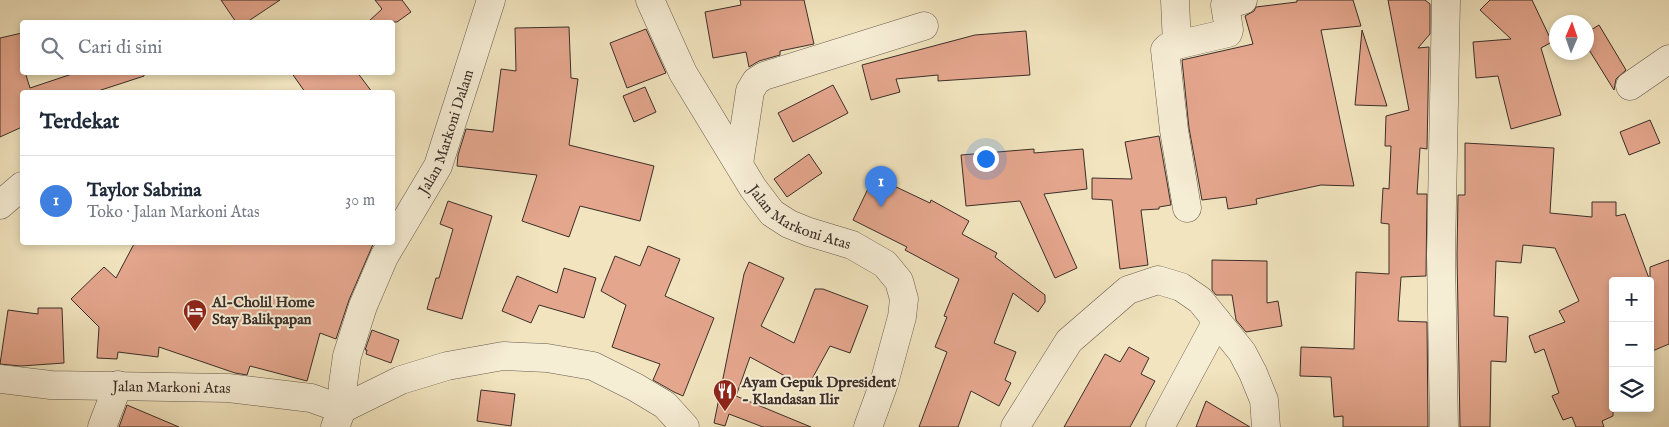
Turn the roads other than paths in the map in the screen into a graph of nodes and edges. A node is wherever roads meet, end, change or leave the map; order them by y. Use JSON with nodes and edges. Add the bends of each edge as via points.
{"nodes":[{"id":1,"x":491,"y":0,"type":"edge"},
{"id":2,"x":650,"y":0,"type":"edge"},
{"id":3,"x":672,"y":0,"type":"edge"},
{"id":4,"x":1175,"y":0,"type":"edge"},
{"id":5,"x":1243,"y":0,"type":"edge"},
{"id":6,"x":1446,"y":0,"type":"edge"},
{"id":7,"x":924,"y":26,"type":"dead end"},
{"id":8,"x":666,"y":36,"type":"junction"},
{"id":9,"x":1177,"y":45,"type":"junction"},
{"id":10,"x":1669,"y":59,"type":"edge"},
{"id":11,"x":1630,"y":86,"type":"dead end"},
{"id":12,"x":739,"y":164,"type":"junction"},
{"id":13,"x":20,"y":188,"type":"edge"},
{"id":14,"x":0,"y":205,"type":"edge"},
{"id":15,"x":1187,"y":208,"type":"dead end"},
{"id":16,"x":395,"y":238,"type":"edge"},
{"id":17,"x":391,"y":245,"type":"edge"},
{"id":18,"x":1217,"y":321,"type":"junction"},
{"id":19,"x":0,"y":379,"type":"edge"},
{"id":20,"x":118,"y":385,"type":"junction"},
{"id":21,"x":339,"y":418,"type":"edge"},
{"id":22,"x":102,"y":427,"type":"edge"},
{"id":23,"x":685,"y":427,"type":"edge"},
{"id":24,"x":868,"y":427,"type":"edge"},
{"id":25,"x":1015,"y":427,"type":"edge"},
{"id":26,"x":1160,"y":427,"type":"edge"},
{"id":27,"x":1266,"y":427,"type":"edge"},
{"id":28,"x":1444,"y":427,"type":"edge"}],
"edges":[{"from":1,"to":16,"type":"street","name":"Jalan Markoni Dalam","via":[[438,166]]},
{"from":2,"to":8,"type":"street","name":"Jalan Markoni Atas"},
{"from":3,"to":8,"type":"street"},
{"from":4,"to":9,"type":"street"},
{"from":5,"to":9,"type":"street","via":[[1225,5],[1228,33]]},
{"from":6,"to":28,"type":"street","via":[[1441,255]]},
{"from":7,"to":12,"type":"street","via":[[764,76],[750,91]]},
{"from":8,"to":12,"type":"street","name":"Jalan Markoni Atas","via":[[683,73]]},
{"from":9,"to":15,"type":"street","via":[[1166,48],[1165,52]]},
{"from":10,"to":11,"type":"street"},
{"from":12,"to":24,"type":"street","name":"Jalan Markoni Atas","via":[[772,213],[809,232],[852,245],[885,264],[899,280],[904,299],[902,317]]},
{"from":13,"to":14,"type":"street"},
{"from":17,"to":21,"type":"street","name":"Jalan Markoni Dalam","via":[[363,306],[347,356]]},
{"from":18,"to":25,"type":"street","via":[[1200,300],[1181,287],[1158,280],[1128,290],[1069,341]]},
{"from":18,"to":26,"type":"street"},
{"from":18,"to":27,"type":"street","via":[[1242,352],[1253,373],[1264,400]]},
{"from":19,"to":20,"type":"street","name":"Jalan Markoni Atas"},
{"from":20,"to":21,"type":"street","name":"Jalan Markoni Atas","via":[[228,388],[311,398]]},
{"from":20,"to":22,"type":"street"},
{"from":21,"to":23,"type":"street","via":[[401,380],[448,366],[503,356],[593,366],[665,405]]}]}
